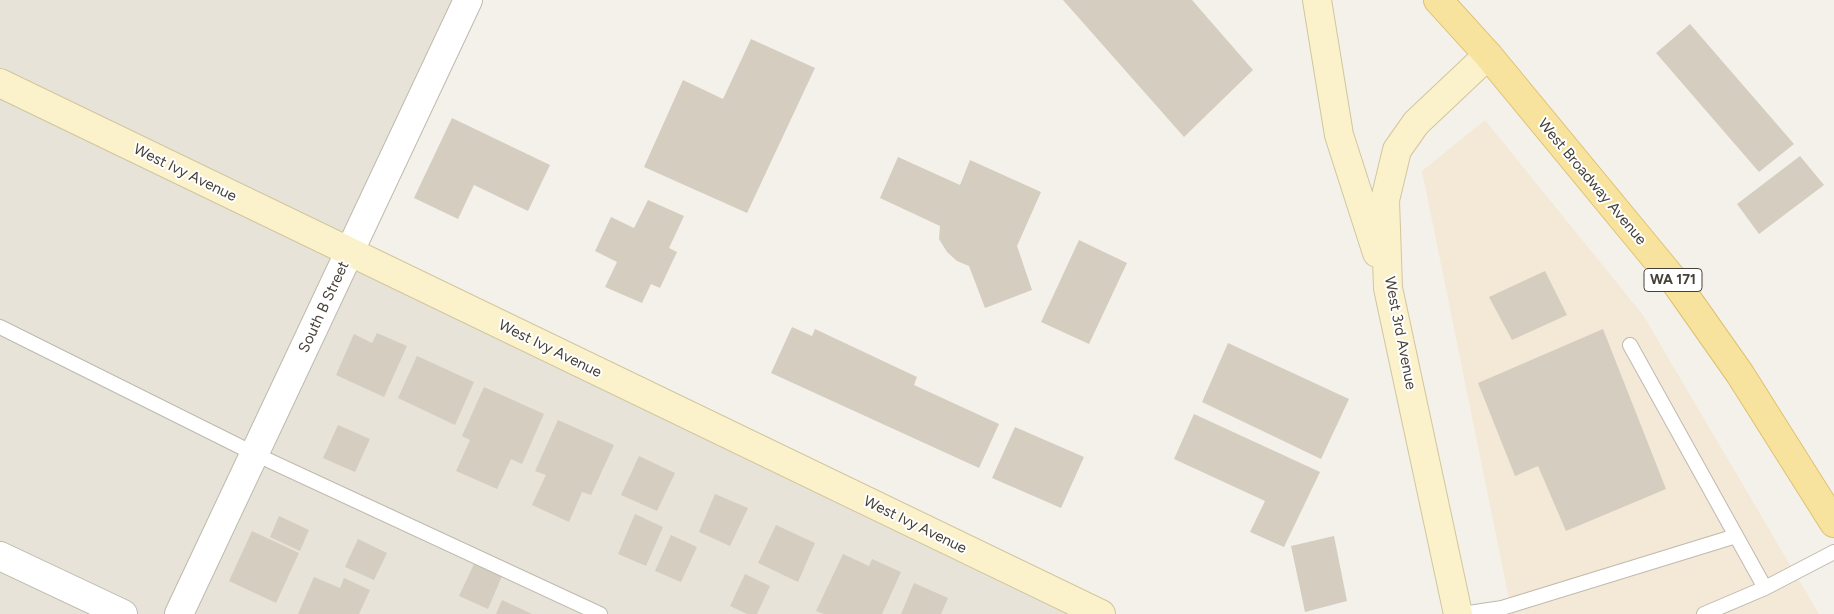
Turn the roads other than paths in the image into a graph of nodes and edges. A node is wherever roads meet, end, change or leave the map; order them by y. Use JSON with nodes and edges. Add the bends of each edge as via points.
{"nodes":[{"id":1,"x":468,"y":0,"type":"edge"},
{"id":2,"x":1317,"y":0,"type":"edge"},
{"id":3,"x":1438,"y":0,"type":"edge"},
{"id":4,"x":1488,"y":56,"type":"junction"},
{"id":5,"x":0,"y":83,"type":"edge"},
{"id":6,"x":350,"y":252,"type":"junction"},
{"id":7,"x":1388,"y":288,"type":"junction"},
{"id":8,"x":0,"y":327,"type":"edge"},
{"id":9,"x":1630,"y":345,"type":"dead end"},
{"id":10,"x":255,"y":454,"type":"junction"},
{"id":11,"x":1834,"y":523,"type":"edge"},
{"id":12,"x":1736,"y":536,"type":"junction"},
{"id":13,"x":1834,"y":552,"type":"edge"},
{"id":14,"x":0,"y":556,"type":"edge"},
{"id":15,"x":1765,"y":588,"type":"junction"},
{"id":16,"x":123,"y":614,"type":"edge"},
{"id":17,"x":179,"y":614,"type":"edge"},
{"id":18,"x":600,"y":614,"type":"edge"},
{"id":19,"x":1100,"y":614,"type":"edge"},
{"id":20,"x":1460,"y":614,"type":"edge"},
{"id":21,"x":1704,"y":614,"type":"edge"}],
"edges":[{"from":1,"to":6,"type":"street","name":"South B Street"},
{"from":2,"to":7,"type":"street","via":[[1339,135]]},
{"from":3,"to":4,"type":"main road","name":"West Broadway Avenue","number":"WA 171"},
{"from":4,"to":7,"type":"street","name":"West 3rd Avenue","via":[[1416,123],[1397,150],[1385,200]]},
{"from":4,"to":11,"type":"main road","name":"West Broadway Avenue","number":"WA 171","via":[[1676,284],[1740,374]]},
{"from":5,"to":6,"type":"street","name":"West Ivy Avenue"},
{"from":6,"to":10,"type":"street","name":"South B Street"},
{"from":6,"to":19,"type":"street","name":"West Ivy Avenue"},
{"from":7,"to":20,"type":"street","name":"West 3rd Avenue"},
{"from":8,"to":10,"type":"lane"},
{"from":9,"to":12,"type":"lane"},
{"from":10,"to":17,"type":"street","name":"South B Street"},
{"from":10,"to":18,"type":"lane"},
{"from":12,"to":15,"type":"lane"},
{"from":12,"to":20,"type":"lane","via":[[1502,608]]},
{"from":13,"to":15,"type":"lane"},
{"from":14,"to":16,"type":"street"},
{"from":15,"to":21,"type":"lane"}]}
